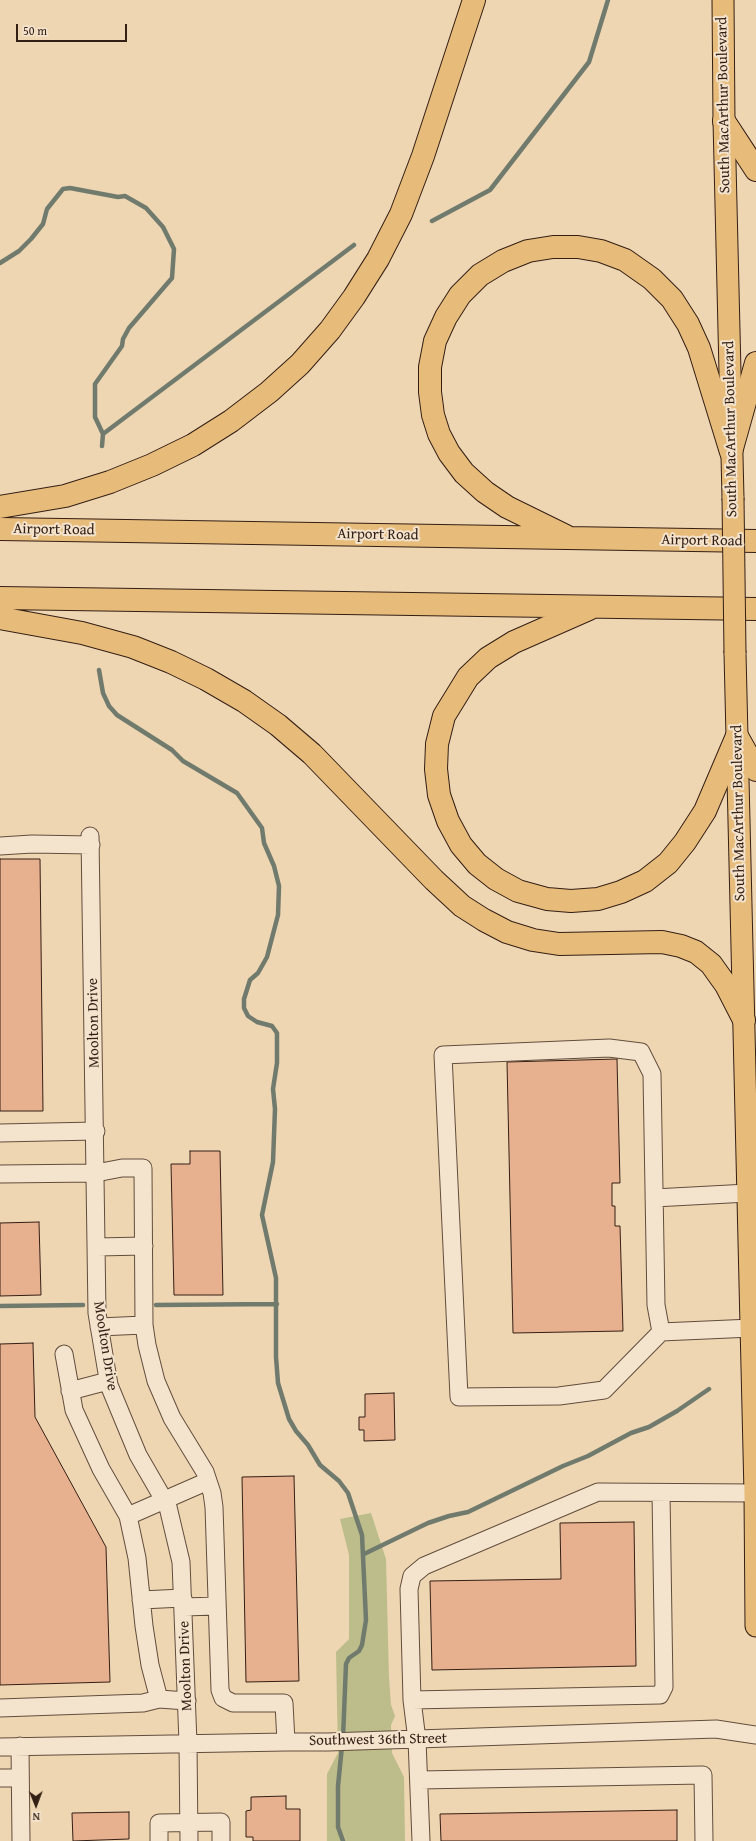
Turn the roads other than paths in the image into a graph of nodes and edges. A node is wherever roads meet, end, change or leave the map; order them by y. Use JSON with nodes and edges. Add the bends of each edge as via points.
{"nodes":[{"id":1,"x":474,"y":0,"type":"edge"},
{"id":2,"x":723,"y":0,"type":"edge"},
{"id":3,"x":724,"y":120,"type":"junction"},
{"id":4,"x":756,"y":170,"type":"edge"},
{"id":5,"x":756,"y":363,"type":"edge"},
{"id":6,"x":731,"y":452,"type":"junction"},
{"id":7,"x":0,"y":508,"type":"edge"},
{"id":8,"x":0,"y":528,"type":"edge"},
{"id":9,"x":573,"y":539,"type":"junction"},
{"id":10,"x":756,"y":541,"type":"edge"},
{"id":11,"x":0,"y":598,"type":"edge"},
{"id":12,"x":595,"y":606,"type":"junction"},
{"id":13,"x":756,"y":609,"type":"edge"},
{"id":14,"x":0,"y":618,"type":"edge"},
{"id":15,"x":737,"y":736,"type":"junction"},
{"id":16,"x":756,"y":770,"type":"edge"},
{"id":17,"x":0,"y":846,"type":"edge"},
{"id":18,"x":744,"y":1020,"type":"junction"},
{"id":19,"x":96,"y":1131,"type":"junction"},
{"id":20,"x":0,"y":1133,"type":"edge"},
{"id":21,"x":756,"y":1146,"type":"edge"},
{"id":22,"x":748,"y":1170,"type":"junction"},
{"id":23,"x":96,"y":1173,"type":"junction"},
{"id":24,"x":0,"y":1174,"type":"edge"},
{"id":25,"x":748,"y":1193,"type":"junction"},
{"id":26,"x":654,"y":1198,"type":"junction"},
{"id":27,"x":144,"y":1246,"type":"junction"},
{"id":28,"x":97,"y":1247,"type":"junction"},
{"id":29,"x":144,"y":1325,"type":"junction"},
{"id":30,"x":99,"y":1327,"type":"junction"},
{"id":31,"x":752,"y":1328,"type":"junction"},
{"id":32,"x":661,"y":1332,"type":"junction"},
{"id":33,"x":64,"y":1354,"type":"dead end"},
{"id":34,"x":108,"y":1381,"type":"junction"},
{"id":35,"x":70,"y":1391,"type":"junction"},
{"id":36,"x":208,"y":1481,"type":"junction"},
{"id":37,"x":660,"y":1493,"type":"junction"},
{"id":38,"x":755,"y":1493,"type":"edge"},
{"id":39,"x":164,"y":1500,"type":"junction"},
{"id":40,"x":128,"y":1516,"type":"junction"},
{"id":41,"x":141,"y":1600,"type":"junction"},
{"id":42,"x":183,"y":1602,"type":"junction"},
{"id":43,"x":216,"y":1606,"type":"junction"},
{"id":44,"x":756,"y":1614,"type":"edge"},
{"id":45,"x":159,"y":1699,"type":"junction"},
{"id":46,"x":187,"y":1700,"type":"junction"},
{"id":47,"x":412,"y":1700,"type":"junction"},
{"id":48,"x":0,"y":1708,"type":"edge"},
{"id":49,"x":756,"y":1735,"type":"edge"},
{"id":50,"x":417,"y":1740,"type":"junction"},
{"id":51,"x":286,"y":1742,"type":"junction"},
{"id":52,"x":188,"y":1743,"type":"junction"},
{"id":53,"x":20,"y":1746,"type":"junction"},
{"id":54,"x":0,"y":1747,"type":"edge"},
{"id":55,"x":20,"y":1774,"type":"junction"},
{"id":56,"x":0,"y":1778,"type":"edge"},
{"id":57,"x":419,"y":1780,"type":"junction"},
{"id":58,"x":189,"y":1822,"type":"junction"},
{"id":59,"x":21,"y":1841,"type":"edge"},
{"id":60,"x":159,"y":1841,"type":"edge"},
{"id":61,"x":189,"y":1841,"type":"edge"},
{"id":62,"x":221,"y":1841,"type":"edge"},
{"id":63,"x":421,"y":1841,"type":"edge"},
{"id":64,"x":704,"y":1841,"type":"edge"}],
"edges":[{"from":1,"to":7,"type":"highway","via":[[423,156],[401,214],[378,259],[354,297],[330,330],[300,364],[231,421],[193,445],[152,466],[65,496]]},
{"from":2,"to":3,"type":"main road","name":"South MacArthur Boulevard"},
{"from":3,"to":4,"type":"highway"},
{"from":3,"to":6,"type":"main road","name":"South MacArthur Boulevard"},
{"from":5,"to":6,"type":"highway"},
{"from":6,"to":9,"type":"highway","via":[[699,348],[672,299],[652,278],[625,260],[601,251],[578,247],[528,251],[503,261],[480,275],[460,295],[435,341],[430,367],[433,415],[449,453],[464,473],[485,492],[506,507]]},
{"from":6,"to":15,"type":"main road","name":"South MacArthur Boulevard","bridge":true},
{"from":8,"to":9,"type":"highway","name":"Airport Road"},
{"from":9,"to":10,"type":"highway","name":"Airport Road"},
{"from":11,"to":12,"type":"highway"},
{"from":12,"to":13,"type":"highway"},
{"from":12,"to":15,"type":"highway","via":[[514,642],[488,658],[468,678],[444,716],[437,744],[439,795],[448,821],[461,845],[477,864],[496,879],[518,891],[547,899],[598,899],[645,881],[668,863],[685,842],[705,810]]},
{"from":14,"to":18,"type":"highway","via":[[82,633],[134,648],[206,679],[278,725],[312,754],[434,880],[462,906],[484,920],[508,932],[533,940],[559,944],[662,942],[681,946],[696,952],[711,964],[726,985]]},
{"from":15,"to":16,"type":"highway"},
{"from":15,"to":18,"type":"main road","name":"South MacArthur Boulevard"},
{"from":17,"to":19,"type":"street","name":"Moolton Drive","via":[[90,841]]},
{"from":18,"to":22,"type":"main road","name":"South MacArthur Boulevard"},
{"from":19,"to":20,"type":"street"},
{"from":19,"to":23,"type":"street","name":"Moolton Drive"},
{"from":21,"to":22,"type":"highway"},
{"from":22,"to":25,"type":"main road","name":"South MacArthur Boulevard"},
{"from":23,"to":24,"type":"street"},
{"from":23,"to":27,"type":"street","via":[[122,1168],[143,1168]]},
{"from":23,"to":28,"type":"street","name":"Moolton Drive"},
{"from":25,"to":26,"type":"street"},
{"from":25,"to":31,"type":"main road","name":"South MacArthur Boulevard"},
{"from":26,"to":32,"type":"street","via":[[656,1305]]},
{"from":26,"to":32,"type":"street","via":[[652,1074],[641,1052],[609,1048],[444,1055],[459,1397],[560,1396],[604,1390]]},
{"from":27,"to":28,"type":"street"},
{"from":27,"to":29,"type":"street"},
{"from":28,"to":30,"type":"street","name":"Moolton Drive"},
{"from":29,"to":30,"type":"street"},
{"from":29,"to":36,"type":"street","via":[[156,1381],[172,1418]]},
{"from":30,"to":34,"type":"street","name":"Moolton Drive"},
{"from":31,"to":32,"type":"street"},
{"from":31,"to":38,"type":"main road","name":"South MacArthur Boulevard"},
{"from":33,"to":35,"type":"street"},
{"from":34,"to":35,"type":"street"},
{"from":34,"to":39,"type":"street","name":"Moolton Drive","via":[[138,1455]]},
{"from":35,"to":40,"type":"street","via":[[74,1410]]},
{"from":36,"to":39,"type":"street"},
{"from":36,"to":43,"type":"street","via":[[214,1507]]},
{"from":37,"to":38,"type":"street"},
{"from":37,"to":47,"type":"street","via":[[598,1492],[424,1566],[412,1576],[409,1589]]},
{"from":37,"to":47,"type":"street","via":[[664,1687],[660,1696]]},
{"from":38,"to":44,"type":"main road","name":"South MacArthur Boulevard"},
{"from":39,"to":40,"type":"street"},
{"from":39,"to":42,"type":"street","name":"Moolton Drive","via":[[168,1507],[181,1562]]},
{"from":40,"to":41,"type":"street","via":[[137,1558]]},
{"from":41,"to":42,"type":"street"},
{"from":41,"to":45,"type":"street","via":[[150,1665]]},
{"from":42,"to":43,"type":"street"},
{"from":42,"to":46,"type":"street","name":"Moolton Drive"},
{"from":43,"to":51,"type":"street","via":[[220,1690],[223,1698],[233,1703],[284,1703]]},
{"from":45,"to":46,"type":"street"},
{"from":45,"to":48,"type":"street","via":[[137,1703]]},
{"from":46,"to":52,"type":"street","name":"Moolton Drive"},
{"from":47,"to":50,"type":"street"},
{"from":49,"to":50,"type":"street","name":"Southwest 36th Street","via":[[716,1729]]},
{"from":50,"to":51,"type":"street","name":"Southwest 36th Street"},
{"from":50,"to":57,"type":"street"},
{"from":51,"to":52,"type":"street","name":"Southwest 36th Street"},
{"from":52,"to":53,"type":"street","name":"Southwest 36th Street"},
{"from":52,"to":58,"type":"street","name":"Moolton Drive"},
{"from":53,"to":54,"type":"street","name":"Southwest 36th Street"},
{"from":53,"to":55,"type":"street"},
{"from":55,"to":56,"type":"street"},
{"from":55,"to":59,"type":"street"},
{"from":57,"to":63,"type":"street"},
{"from":57,"to":64,"type":"street","via":[[703,1775]]},
{"from":58,"to":60,"type":"street","via":[[159,1823]]},
{"from":58,"to":61,"type":"street","name":"Moolton Drive"},
{"from":58,"to":62,"type":"street","via":[[221,1822]]}]}
